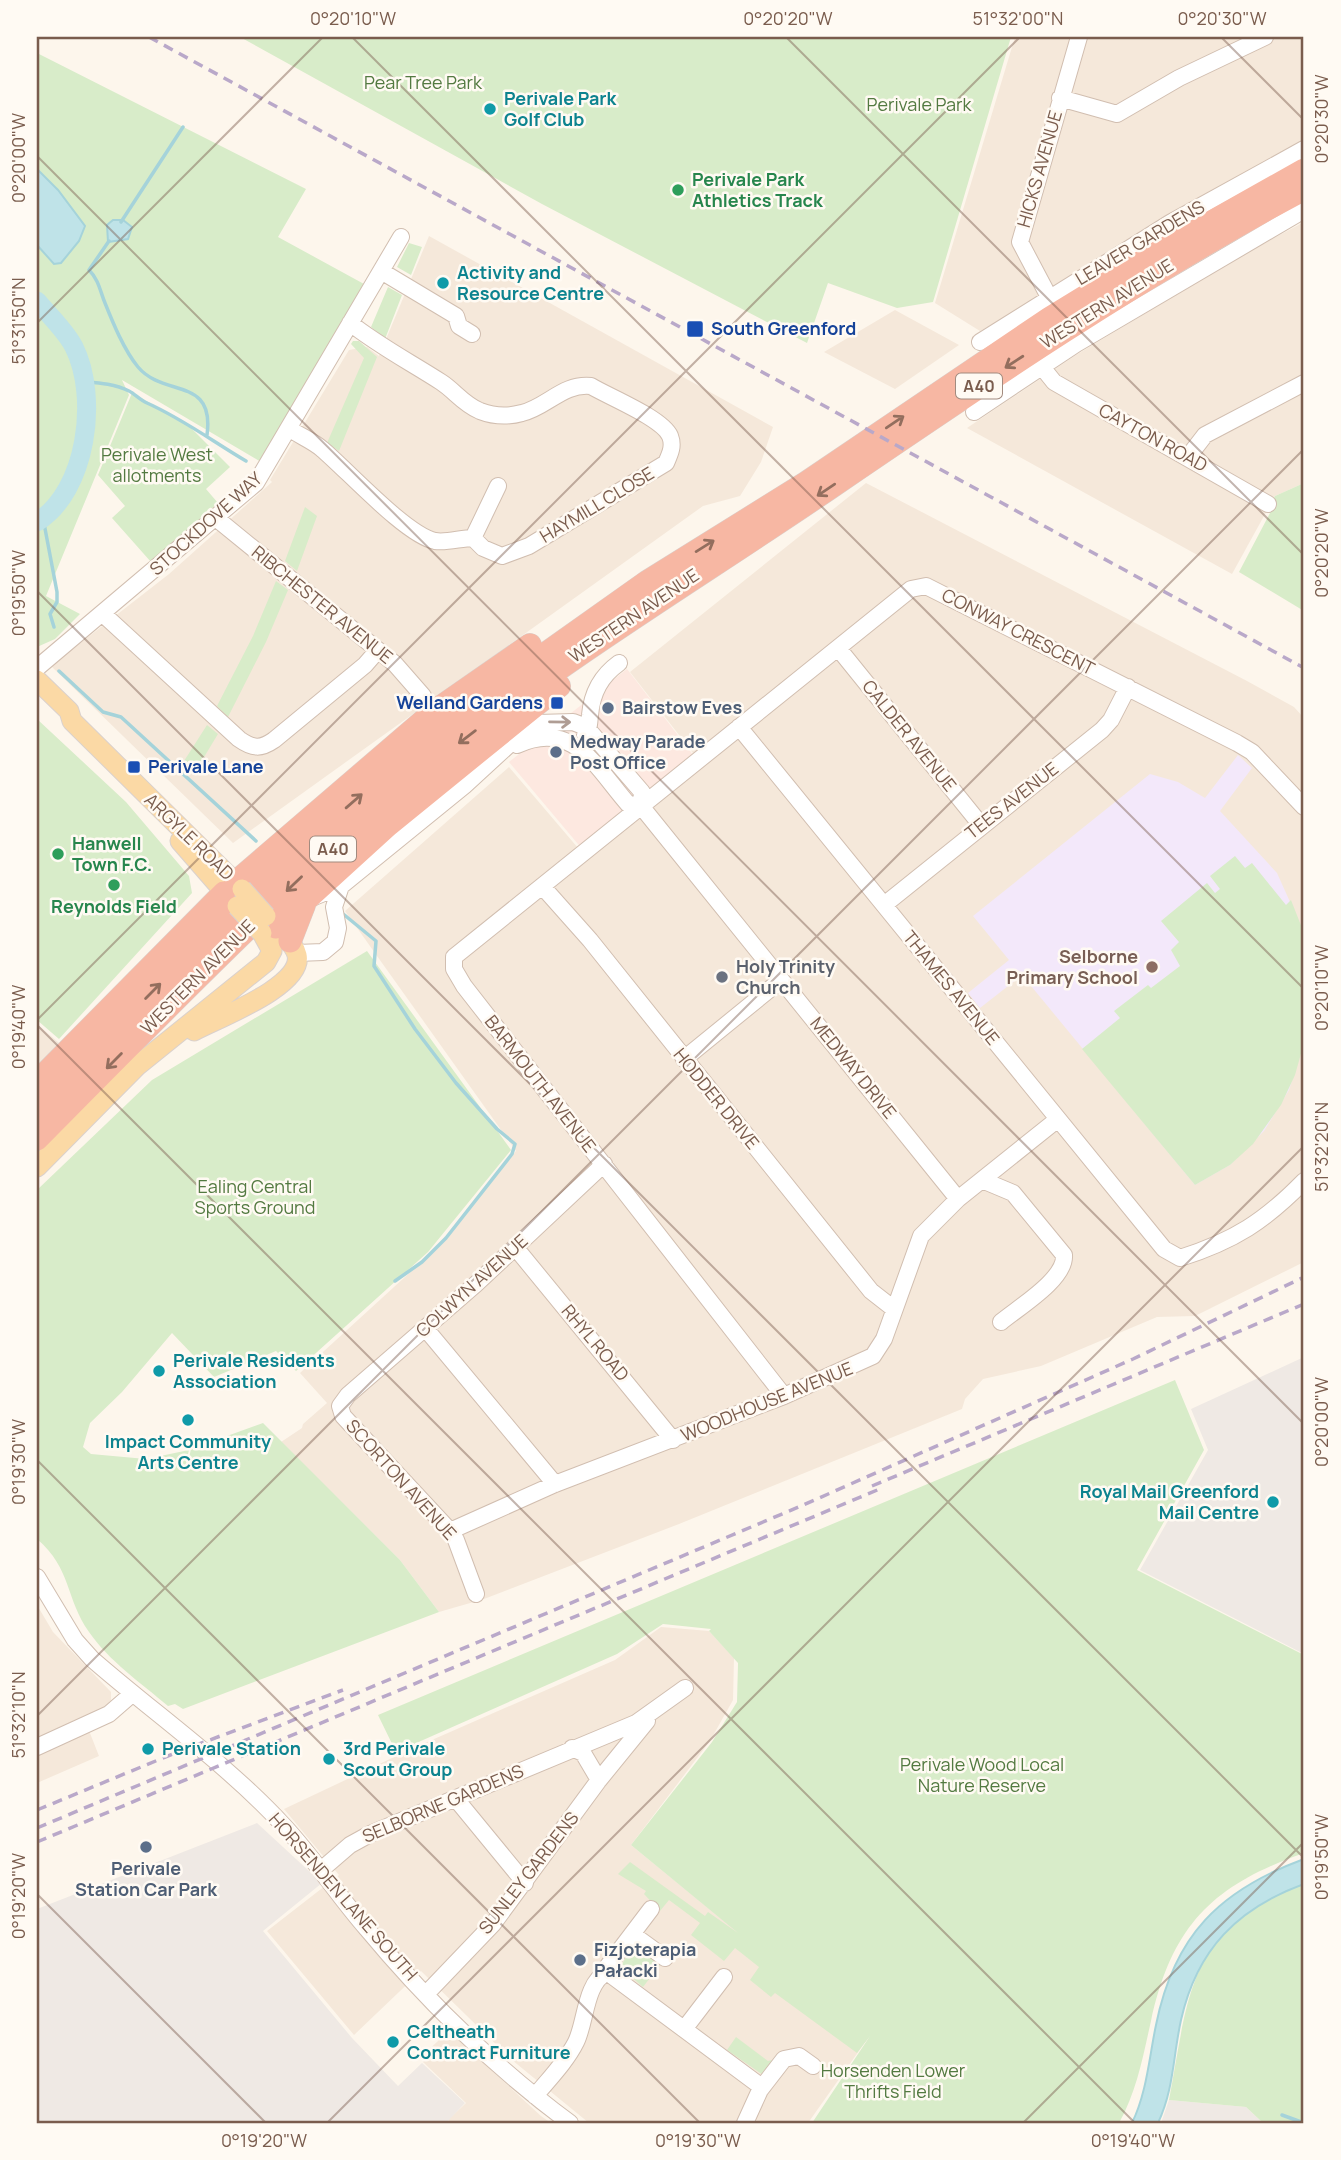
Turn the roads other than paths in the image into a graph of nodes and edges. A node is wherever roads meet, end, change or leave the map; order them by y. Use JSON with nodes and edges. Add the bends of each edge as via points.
{"nodes":[{"id":1,"x":1079,"y":37,"type":"edge"},
{"id":2,"x":1265,"y":37,"type":"edge"},
{"id":3,"x":1060,"y":98,"type":"junction"},
{"id":4,"x":1304,"y":149,"type":"edge"},
{"id":5,"x":1304,"y":170,"type":"edge"},
{"id":6,"x":1304,"y":190,"type":"edge"},
{"id":7,"x":1304,"y":210,"type":"edge"},
{"id":8,"x":401,"y":237,"type":"dead end"},
{"id":9,"x":381,"y":271,"type":"junction"},
{"id":10,"x":1049,"y":297,"type":"junction"},
{"id":11,"x":350,"y":323,"type":"junction"},
{"id":12,"x":472,"y":334,"type":"dead end"},
{"id":13,"x":979,"y":342,"type":"dead end"},
{"id":14,"x":1042,"y":367,"type":"junction"},
{"id":15,"x":1304,"y":383,"type":"edge"},
{"id":16,"x":974,"y":412,"type":"dead end"},
{"id":17,"x":290,"y":429,"type":"junction"},
{"id":18,"x":1188,"y":457,"type":"junction"},
{"id":19,"x":498,"y":486,"type":"dead end"},
{"id":20,"x":1268,"y":504,"type":"dead end"},
{"id":21,"x":217,"y":519,"type":"junction"},
{"id":22,"x":473,"y":538,"type":"junction"},
{"id":23,"x":654,"y":589,"type":"junction"},
{"id":24,"x":103,"y":614,"type":"junction"},
{"id":25,"x":64,"y":643,"type":"junction"},
{"id":26,"x":838,"y":648,"type":"junction"},
{"id":27,"x":378,"y":650,"type":"junction"},
{"id":28,"x":37,"y":655,"type":"edge"},
{"id":29,"x":619,"y":663,"type":"dead end"},
{"id":30,"x":37,"y":668,"type":"edge"},
{"id":31,"x":37,"y":680,"type":"edge"},
{"id":32,"x":1128,"y":687,"type":"junction"},
{"id":33,"x":37,"y":696,"type":"edge"},
{"id":34,"x":423,"y":696,"type":"dead end"},
{"id":35,"x":72,"y":721,"type":"junction"},
{"id":36,"x":739,"y":727,"type":"junction"},
{"id":37,"x":589,"y":730,"type":"junction"},
{"id":38,"x":576,"y":745,"type":"junction"},
{"id":39,"x":503,"y":752,"type":"junction"},
{"id":40,"x":641,"y":806,"type":"junction"},
{"id":41,"x":1304,"y":807,"type":"edge"},
{"id":42,"x":981,"y":825,"type":"junction"},
{"id":43,"x":341,"y":886,"type":"junction"},
{"id":44,"x":542,"y":886,"type":"junction"},
{"id":45,"x":233,"y":891,"type":"junction"},
{"id":46,"x":305,"y":902,"type":"junction"},
{"id":47,"x":884,"y":905,"type":"junction"},
{"id":48,"x":277,"y":936,"type":"junction"},
{"id":49,"x":781,"y":980,"type":"junction"},
{"id":50,"x":194,"y":1021,"type":"junction"},
{"id":51,"x":159,"y":1049,"type":"junction"},
{"id":52,"x":684,"y":1059,"type":"junction"},
{"id":53,"x":37,"y":1082,"type":"edge"},
{"id":54,"x":37,"y":1110,"type":"edge"},
{"id":55,"x":1058,"y":1119,"type":"junction"},
{"id":56,"x":37,"y":1139,"type":"edge"},
{"id":57,"x":604,"y":1164,"type":"junction"},
{"id":58,"x":37,"y":1167,"type":"edge"},
{"id":59,"x":982,"y":1180,"type":"junction"},
{"id":60,"x":1304,"y":1181,"type":"edge"},
{"id":61,"x":958,"y":1199,"type":"junction"},
{"id":62,"x":516,"y":1247,"type":"junction"},
{"id":63,"x":894,"y":1308,"type":"junction"},
{"id":64,"x":1001,"y":1322,"type":"dead end"},
{"id":65,"x":425,"y":1328,"type":"junction"},
{"id":66,"x":784,"y":1396,"type":"junction"},
{"id":67,"x":340,"y":1406,"type":"joint"},
{"id":68,"x":673,"y":1440,"type":"junction"},
{"id":69,"x":555,"y":1484,"type":"junction"},
{"id":70,"x":450,"y":1531,"type":"junction"},
{"id":71,"x":37,"y":1577,"type":"edge"},
{"id":72,"x":475,"y":1594,"type":"dead end"},
{"id":73,"x":685,"y":1688,"type":"joint"},
{"id":74,"x":132,"y":1694,"type":"junction"},
{"id":75,"x":37,"y":1747,"type":"edge"},
{"id":76,"x":572,"y":1748,"type":"junction"},
{"id":77,"x":599,"y":1780,"type":"junction"},
{"id":78,"x":456,"y":1799,"type":"junction"},
{"id":79,"x":321,"y":1870,"type":"junction"},
{"id":80,"x":525,"y":1883,"type":"junction"},
{"id":81,"x":651,"y":1909,"type":"dead end"},
{"id":82,"x":632,"y":1934,"type":"junction"},
{"id":83,"x":665,"y":1958,"type":"dead end"},
{"id":84,"x":607,"y":1972,"type":"junction"},
{"id":85,"x":724,"y":1977,"type":"dead end"},
{"id":86,"x":427,"y":1993,"type":"junction"},
{"id":87,"x":685,"y":2028,"type":"junction"},
{"id":88,"x":813,"y":2066,"type":"dead end"},
{"id":89,"x":760,"y":2090,"type":"junction"},
{"id":90,"x":535,"y":2096,"type":"junction"},
{"id":91,"x":570,"y":2123,"type":"edge"},
{"id":92,"x":745,"y":2123,"type":"edge"}],
"edges":[{"from":1,"to":3,"type":"street","name":"HICKS AVENUE"},
{"from":2,"to":3,"type":"street","via":[[1117,114]]},
{"from":3,"to":10,"type":"street","name":"HICKS AVENUE","via":[[1020,242]]},
{"from":4,"to":10,"type":"street","name":"LEAVER GARDENS"},
{"from":23,"to":5,"type":"highway","name":"WESTERN AVENUE","number":"A40","one_way":true,"via":[[1050,318]]},
{"from":6,"to":23,"type":"highway","name":"WESTERN AVENUE","number":"A40","one_way":true,"via":[[1164,268],[817,496]]},
{"from":7,"to":14,"type":"street"},
{"from":8,"to":9,"type":"street","name":"STOCKDOVE WAY"},
{"from":9,"to":11,"type":"street","name":"STOCKDOVE WAY"},
{"from":9,"to":12,"type":"street","via":[[456,316],[460,326]]},
{"from":10,"to":13,"type":"street","name":"LEAVER GARDENS"},
{"from":11,"to":17,"type":"street","name":"STOCKDOVE WAY"},
{"from":11,"to":22,"type":"street","name":"HAYMILL CLOSE","via":[[482,412],[527,412],[579,385],[591,386],[661,425],[670,436],[672,448],[666,463],[656,471],[516,553],[493,554]]},
{"from":14,"to":16,"type":"street"},
{"from":14,"to":18,"type":"street","name":"CAYTON ROAD","via":[[1054,383]]},
{"from":15,"to":18,"type":"street","via":[[1205,435]]},
{"from":17,"to":21,"type":"street","name":"STOCKDOVE WAY","via":[[256,483]]},
{"from":17,"to":22,"type":"street","via":[[319,447],[359,487],[421,536],[436,541]]},
{"from":18,"to":20,"type":"street","name":"CAYTON ROAD"},
{"from":19,"to":22,"type":"street"},
{"from":21,"to":24,"type":"street","name":"STOCKDOVE WAY"},
{"from":21,"to":27,"type":"street","name":"RIBCHESTER AVENUE"},
{"from":23,"to":45,"type":"highway","number":"A40","via":[[521,650],[477,681],[369,765]]},
{"from":23,"to":46,"type":"highway","number":"A40","via":[[629,632],[434,786]]},
{"from":54,"to":23,"type":"highway","name":"WESTERN AVENUE","number":"A40","one_way":true,"via":[[197,948],[376,782],[470,707]]},
{"from":23,"to":56,"type":"highway","name":"WESTERN AVENUE","number":"A40","one_way":true,"via":[[390,798],[211,963]]},
{"from":24,"to":25,"type":"street","name":"STOCKDOVE WAY"},
{"from":24,"to":27,"type":"street","via":[[239,739],[254,747],[274,740]]},
{"from":25,"to":28,"type":"street","name":"STOCKDOVE WAY"},
{"from":25,"to":30,"type":"street","name":"STOCKDOVE WAY"},
{"from":26,"to":32,"type":"street","name":"CONWAY CRESCENT","via":[[911,589],[926,586]]},
{"from":26,"to":36,"type":"street","name":"CONWAY CRESCENT"},
{"from":26,"to":42,"type":"street","name":"CALDER AVENUE"},
{"from":27,"to":34,"type":"street","name":"RIBCHESTER AVENUE"},
{"from":29,"to":37,"type":"street","via":[[595,691]]},
{"from":31,"to":35,"type":"main road","name":"ARGYLE ROAD","via":[[69,710]]},
{"from":32,"to":41,"type":"street","name":"CONWAY CRESCENT","via":[[1252,752]]},
{"from":32,"to":42,"type":"street","name":"TEES AVENUE","via":[[1102,730]]},
{"from":33,"to":35,"type":"main road","name":"ARGYLE ROAD"},
{"from":35,"to":45,"type":"main road","name":"ARGYLE ROAD"},
{"from":36,"to":40,"type":"street","name":"CONWAY CRESCENT"},
{"from":36,"to":47,"type":"street","name":"THAMES AVENUE"},
{"from":37,"to":38,"type":"street"},
{"from":39,"to":37,"type":"street","one_way":true,"via":[[538,723],[573,722]]},
{"from":37,"to":40,"type":"street","via":[[642,792]]},
{"from":38,"to":39,"type":"street","via":[[548,736]]},
{"from":38,"to":40,"type":"street","via":[[628,804]]},
{"from":39,"to":43,"type":"street"},
{"from":40,"to":44,"type":"street","name":"BARMOUTH AVENUE"},
{"from":40,"to":49,"type":"street","name":"MEDWAY DRIVE"},
{"from":42,"to":47,"type":"street","name":"TEES AVENUE"},
{"from":43,"to":46,"type":"street"},
{"from":43,"to":48,"type":"street","via":[[334,906],[335,942],[323,952]]},
{"from":44,"to":52,"type":"street","name":"HODDER DRIVE"},
{"from":44,"to":57,"type":"street","name":"BARMOUTH AVENUE","via":[[454,957],[454,970]]},
{"from":45,"to":48,"type":"main road","name":"ARGYLE ROAD","bridge":true},
{"from":45,"to":53,"type":"highway","number":"A40"},
{"from":46,"to":48,"type":"highway","number":"A40"},
{"from":47,"to":55,"type":"street","name":"THAMES AVENUE"},
{"from":48,"to":50,"type":"main road","via":[[266,962]]},
{"from":48,"to":50,"type":"main road","via":[[257,985]]},
{"from":48,"to":51,"type":"main road","via":[[295,969],[281,985]]},
{"from":49,"to":52,"type":"street"},
{"from":49,"to":61,"type":"street","name":"MEDWAY DRIVE"},
{"from":50,"to":51,"type":"main road"},
{"from":51,"to":58,"type":"main road"},
{"from":52,"to":63,"type":"street","name":"HODDER DRIVE","via":[[871,1291]]},
{"from":55,"to":59,"type":"street","name":"WOODHOUSE AVENUE"},
{"from":55,"to":60,"type":"street","name":"THAMES AVENUE","via":[[1164,1249],[1180,1258],[1238,1236],[1268,1216]]},
{"from":57,"to":62,"type":"street","name":"COLWYN AVENUE"},
{"from":57,"to":66,"type":"street","name":"BARMOUTH AVENUE"},
{"from":59,"to":61,"type":"street","name":"WOODHOUSE AVENUE"},
{"from":59,"to":64,"type":"street","via":[[1013,1193],[1064,1255],[1058,1276]]},
{"from":61,"to":63,"type":"street","name":"WOODHOUSE AVENUE","via":[[921,1236]]},
{"from":62,"to":65,"type":"street","name":"COLWYN AVENUE"},
{"from":62,"to":68,"type":"street","name":"RHYL ROAD"},
{"from":63,"to":66,"type":"street","name":"WOODHOUSE AVENUE","via":[[873,1356]]},
{"from":65,"to":67,"type":"street","name":"COLWYN AVENUE"},
{"from":65,"to":69,"type":"street"},
{"from":66,"to":68,"type":"street","name":"WOODHOUSE AVENUE"},
{"from":67,"to":70,"type":"street","name":"SCORTON AVENUE","via":[[343,1416]]},
{"from":68,"to":69,"type":"street","name":"WOODHOUSE AVENUE"},
{"from":69,"to":70,"type":"street","name":"WOODHOUSE AVENUE"},
{"from":70,"to":72,"type":"street","name":"SCORTON AVENUE"},
{"from":71,"to":74,"type":"street","name":"HORSENDEN LANE SOUTH","via":[[75,1640]]},
{"from":73,"to":76,"type":"street","name":"SELBORNE GARDENS","via":[[636,1723]]},
{"from":73,"to":77,"type":"street","name":"SUNLEY GARDENS","via":[[640,1728]]},
{"from":74,"to":75,"type":"street","via":[[104,1717]]},
{"from":74,"to":79,"type":"street","name":"HORSENDEN LANE SOUTH","via":[[267,1809]]},
{"from":76,"to":77,"type":"street","via":[[583,1754]]},
{"from":76,"to":78,"type":"street","name":"SELBORNE GARDENS"},
{"from":77,"to":80,"type":"street","name":"SUNLEY GARDENS"},
{"from":78,"to":79,"type":"street","name":"SELBORNE GARDENS","via":[[360,1840]]},
{"from":78,"to":80,"type":"street"},
{"from":79,"to":86,"type":"street","name":"HORSENDEN LANE SOUTH","via":[[367,1930]]},
{"from":80,"to":86,"type":"street","name":"SUNLEY GARDENS","via":[[494,1924]]},
{"from":81,"to":82,"type":"street"},
{"from":82,"to":83,"type":"street"},
{"from":82,"to":84,"type":"street"},
{"from":84,"to":87,"type":"street"},
{"from":84,"to":90,"type":"street","via":[[592,1992],[575,2044]]},
{"from":85,"to":87,"type":"street"},
{"from":86,"to":90,"type":"street","name":"HORSENDEN LANE SOUTH"},
{"from":87,"to":89,"type":"street"},
{"from":88,"to":89,"type":"street","via":[[799,2056],[784,2059]]},
{"from":89,"to":92,"type":"street"},
{"from":90,"to":91,"type":"street","name":"HORSENDEN LANE SOUTH"}]}
